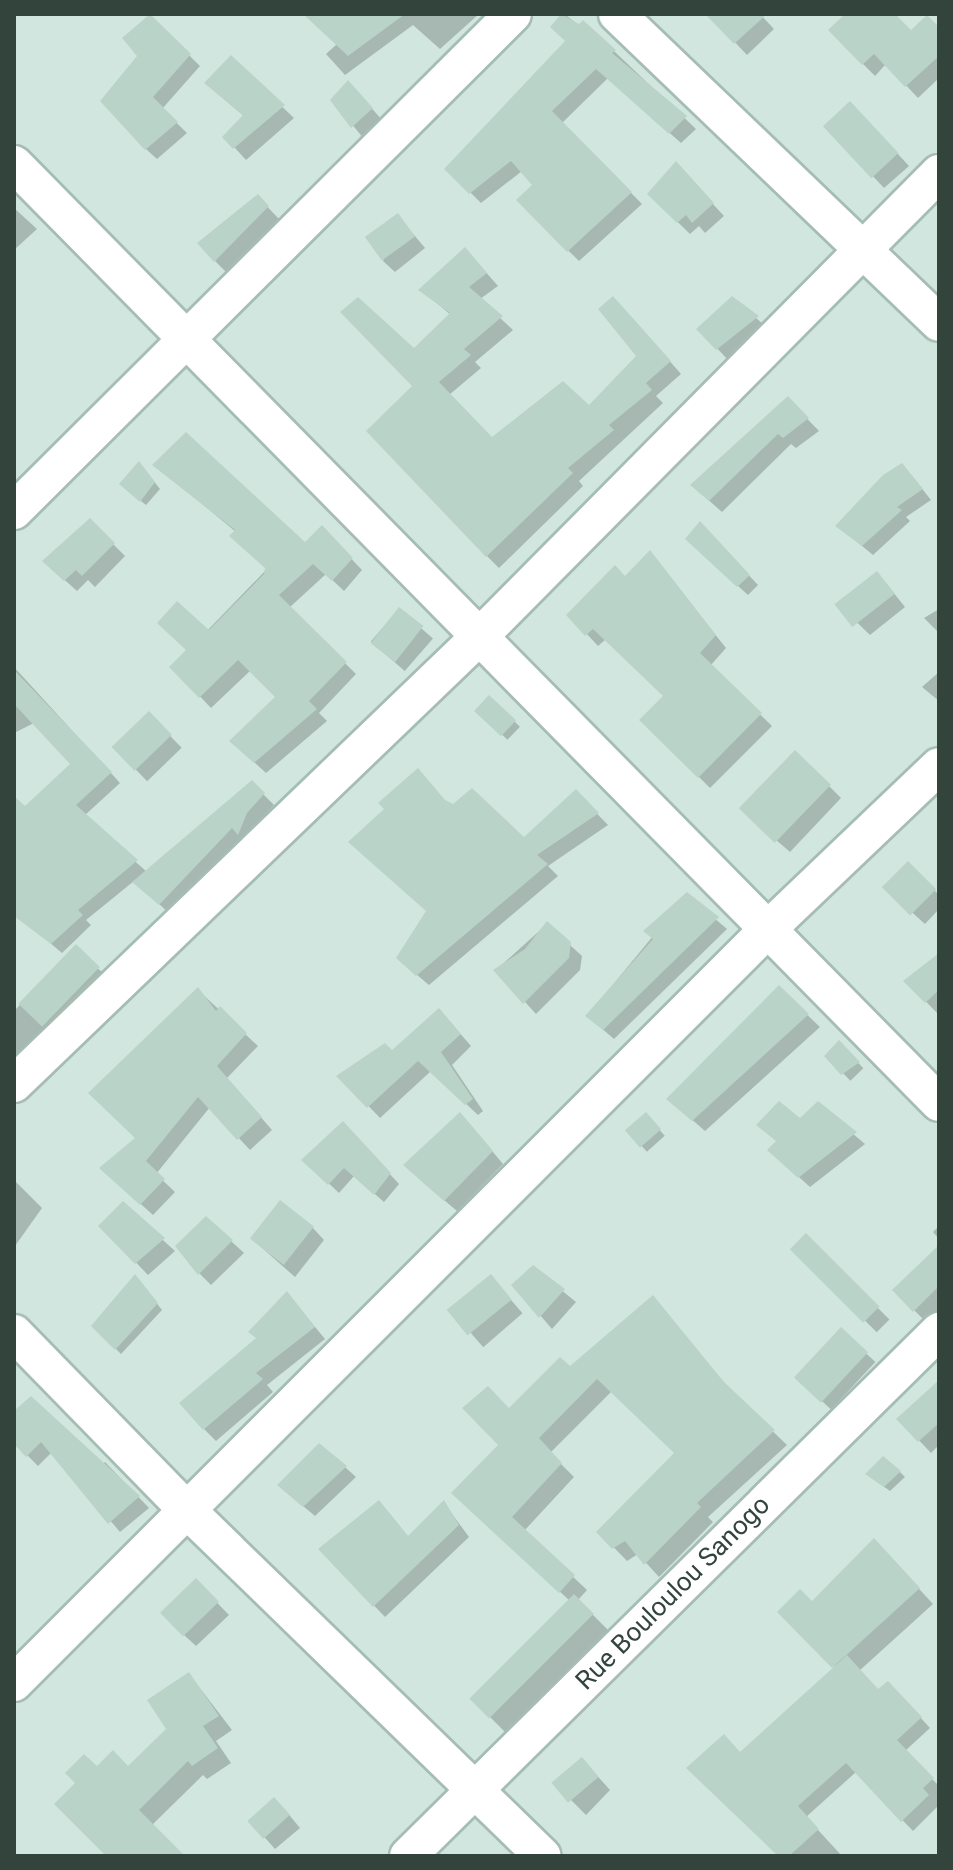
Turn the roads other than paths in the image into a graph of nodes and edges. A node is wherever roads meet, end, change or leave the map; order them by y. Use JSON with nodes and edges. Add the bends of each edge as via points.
{"nodes":[{"id":1,"x":513,"y":14,"type":"edge"},
{"id":2,"x":617,"y":14,"type":"edge"},
{"id":3,"x":14,"y":164,"type":"edge"},
{"id":4,"x":939,"y":173,"type":"edge"},
{"id":5,"x":861,"y":252,"type":"junction"},
{"id":6,"x":939,"y":323,"type":"edge"},
{"id":7,"x":191,"y":339,"type":"junction"},
{"id":8,"x":14,"y":511,"type":"edge"},
{"id":9,"x":480,"y":636,"type":"junction"},
{"id":10,"x":939,"y":766,"type":"edge"},
{"id":11,"x":770,"y":927,"type":"junction"},
{"id":12,"x":14,"y":1084,"type":"edge"},
{"id":13,"x":939,"y":1103,"type":"edge"},
{"id":14,"x":939,"y":1331,"type":"edge"},
{"id":15,"x":14,"y":1333,"type":"edge"},
{"id":16,"x":187,"y":1510,"type":"junction"},
{"id":17,"x":14,"y":1683,"type":"edge"},
{"id":18,"x":475,"y":1787,"type":"junction"},
{"id":19,"x":408,"y":1856,"type":"edge"},
{"id":20,"x":543,"y":1856,"type":"edge"}],
"edges":[{"from":1,"to":7,"type":"street"},
{"from":2,"to":5,"type":"street"},
{"from":3,"to":7,"type":"street"},
{"from":4,"to":5,"type":"street"},
{"from":5,"to":6,"type":"street"},
{"from":5,"to":9,"type":"street"},
{"from":7,"to":8,"type":"street"},
{"from":7,"to":9,"type":"street"},
{"from":9,"to":11,"type":"street"},
{"from":9,"to":12,"type":"street"},
{"from":10,"to":11,"type":"street"},
{"from":11,"to":13,"type":"street"},
{"from":11,"to":16,"type":"street"},
{"from":14,"to":18,"type":"street","name":"Rue Bouloulou Sanogo"},
{"from":15,"to":16,"type":"street"},
{"from":16,"to":17,"type":"street"},
{"from":16,"to":18,"type":"street"},
{"from":18,"to":19,"type":"street","name":"Rue Bouloulou Sanogo"},
{"from":18,"to":20,"type":"street"}]}
